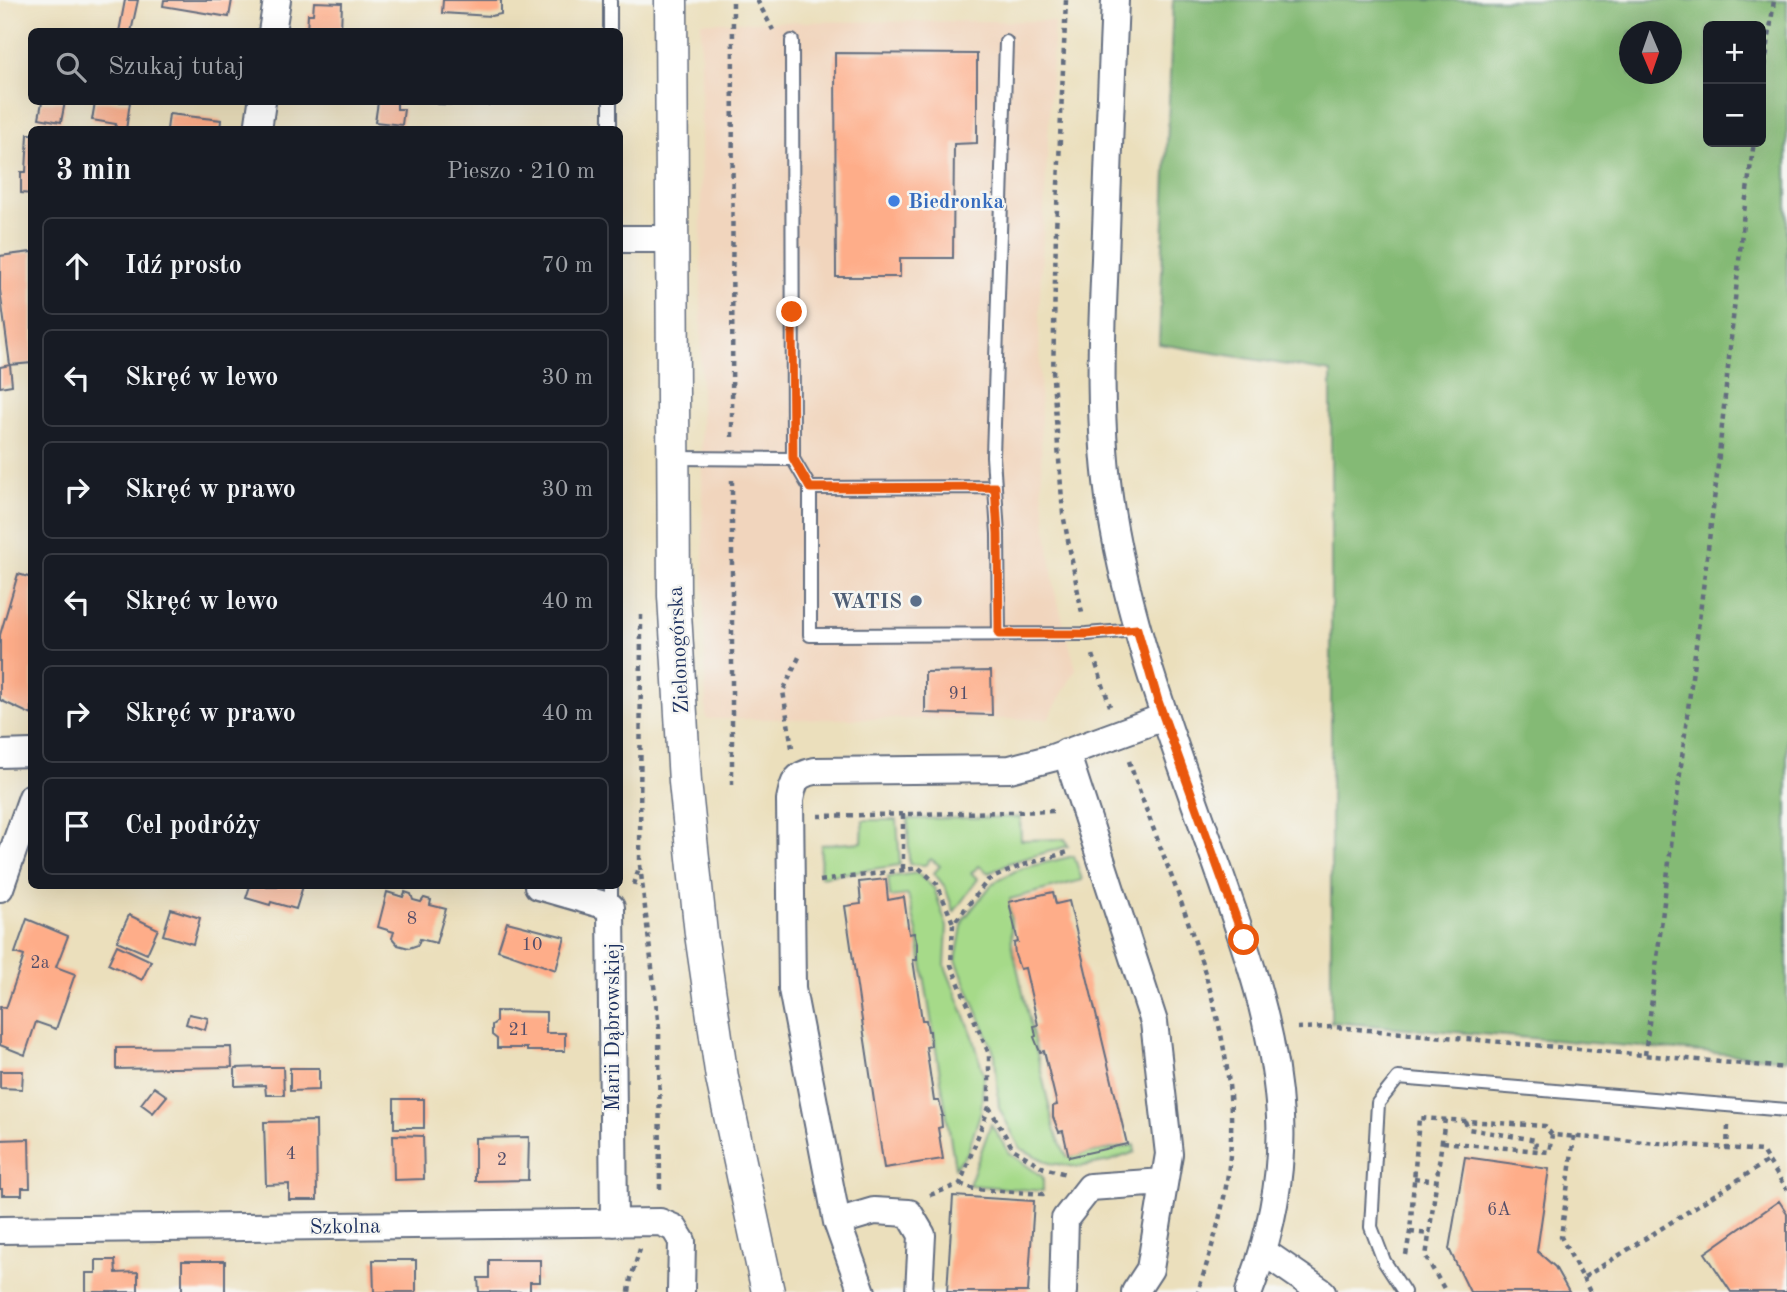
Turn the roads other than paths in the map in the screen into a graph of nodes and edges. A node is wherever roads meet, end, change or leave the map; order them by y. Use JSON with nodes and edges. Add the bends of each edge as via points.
{"nodes":[{"id":1,"x":277,"y":0,"type":"edge"},
{"id":2,"x":610,"y":0,"type":"edge"},
{"id":3,"x":671,"y":0,"type":"edge"},
{"id":4,"x":1115,"y":0,"type":"edge"},
{"id":5,"x":273,"y":28,"type":"edge"},
{"id":6,"x":610,"y":28,"type":"edge"},
{"id":7,"x":792,"y":41,"type":"dead end"},
{"id":8,"x":1006,"y":42,"type":"dead end"},
{"id":9,"x":262,"y":105,"type":"edge"},
{"id":10,"x":610,"y":105,"type":"edge"},
{"id":11,"x":259,"y":126,"type":"edge"},
{"id":12,"x":610,"y":126,"type":"edge"},
{"id":13,"x":623,"y":239,"type":"edge"},
{"id":14,"x":672,"y":239,"type":"junction"},
{"id":15,"x":673,"y":458,"type":"junction"},
{"id":16,"x":793,"y":458,"type":"junction"},
{"id":17,"x":995,"y":487,"type":"junction"},
{"id":18,"x":810,"y":488,"type":"junction"},
{"id":19,"x":1137,"y":629,"type":"junction"},
{"id":20,"x":999,"y":634,"type":"junction"},
{"id":21,"x":1164,"y":717,"type":"junction"},
{"id":22,"x":1066,"y":752,"type":"junction"},
{"id":23,"x":28,"y":753,"type":"edge"},
{"id":24,"x":0,"y":754,"type":"edge"},
{"id":25,"x":28,"y":808,"type":"edge"},
{"id":26,"x":0,"y":888,"type":"edge"},
{"id":27,"x":560,"y":889,"type":"edge"},
{"id":28,"x":611,"y":896,"type":"edge"},
{"id":29,"x":1787,"y":1110,"type":"edge"},
{"id":30,"x":1164,"y":1182,"type":"junction"},
{"id":31,"x":837,"y":1222,"type":"junction"},
{"id":32,"x":614,"y":1223,"type":"junction"},
{"id":33,"x":0,"y":1230,"type":"edge"},
{"id":34,"x":1264,"y":1252,"type":"junction"},
{"id":35,"x":681,"y":1292,"type":"edge"},
{"id":36,"x":768,"y":1292,"type":"edge"},
{"id":37,"x":862,"y":1292,"type":"edge"},
{"id":38,"x":919,"y":1292,"type":"edge"},
{"id":39,"x":1063,"y":1292,"type":"edge"},
{"id":40,"x":1135,"y":1292,"type":"edge"},
{"id":41,"x":1249,"y":1292,"type":"edge"},
{"id":42,"x":1322,"y":1292,"type":"edge"},
{"id":43,"x":1404,"y":1292,"type":"edge"}],
"edges":[{"from":1,"to":5,"type":"street"},
{"from":2,"to":6,"type":"lane"},
{"from":3,"to":14,"type":"street","name":"Zielonogórska"},
{"from":4,"to":19,"type":"street","via":[[1102,377],[1110,507]]},
{"from":7,"to":16,"type":"lane"},
{"from":8,"to":17,"type":"lane"},
{"from":9,"to":11,"type":"street"},
{"from":10,"to":12,"type":"lane"},
{"from":13,"to":14,"type":"street"},
{"from":14,"to":15,"type":"street","name":"Zielonogórska"},
{"from":15,"to":16,"type":"lane"},
{"from":15,"to":36,"type":"street","name":"Zielonogórska","via":[[675,609],[685,782],[701,934],[722,1078]]},
{"from":16,"to":18,"type":"lane"},
{"from":17,"to":18,"type":"lane"},
{"from":17,"to":20,"type":"lane"},
{"from":18,"to":20,"type":"lane","via":[[810,635]]},
{"from":19,"to":20,"type":"lane"},
{"from":19,"to":21,"type":"street"},
{"from":21,"to":22,"type":"street"},
{"from":21,"to":34,"type":"street","via":[[1244,940],[1275,1065],[1280,1119],[1276,1186]]},
{"from":22,"to":30,"type":"street","via":[[1154,1022],[1169,1154]]},
{"from":22,"to":31,"type":"street","via":[[1010,769],[815,771],[794,782],[790,800],[792,989]]},
{"from":23,"to":24,"type":"street"},
{"from":25,"to":26,"type":"street"},
{"from":27,"to":28,"type":"street","name":"Marii Dąbrowskiej"},
{"from":28,"to":32,"type":"street","name":"Marii Dąbrowskiej"},
{"from":29,"to":43,"type":"lane","via":[[1398,1078],[1378,1103],[1371,1227],[1384,1261]]},
{"from":30,"to":39,"type":"street","via":[[1090,1187],[1065,1219]]},
{"from":30,"to":40,"type":"street","via":[[1150,1269]]},
{"from":31,"to":37,"type":"street"},
{"from":31,"to":38,"type":"street","via":[[874,1211],[909,1213],[922,1235]]},
{"from":32,"to":33,"type":"street","name":"Szkolna"},
{"from":32,"to":35,"type":"street","name":"Szkolna","via":[[660,1223],[674,1228],[682,1241]]},
{"from":34,"to":41,"type":"street"},
{"from":34,"to":42,"type":"street"}]}
